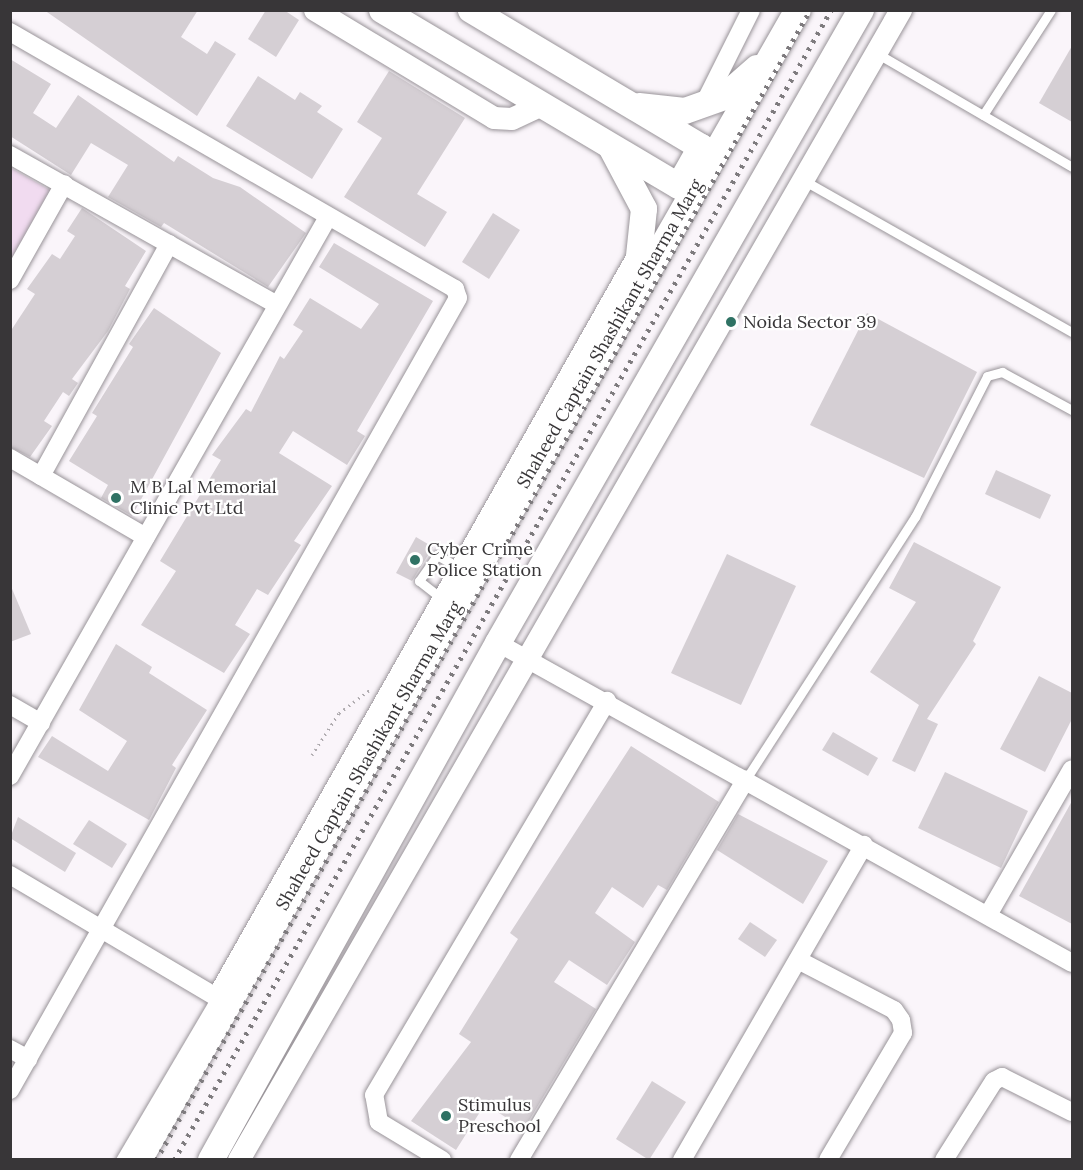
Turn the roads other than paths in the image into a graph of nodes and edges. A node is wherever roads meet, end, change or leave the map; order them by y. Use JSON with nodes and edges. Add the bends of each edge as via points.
{"nodes":[{"id":1,"x":315,"y":10,"type":"edge"},
{"id":2,"x":382,"y":10,"type":"edge"},
{"id":3,"x":471,"y":10,"type":"edge"},
{"id":4,"x":751,"y":10,"type":"edge"},
{"id":5,"x":798,"y":10,"type":"edge"},
{"id":6,"x":861,"y":10,"type":"edge"},
{"id":7,"x":902,"y":10,"type":"edge"},
{"id":8,"x":1051,"y":10,"type":"edge"},
{"id":9,"x":10,"y":32,"type":"edge"},
{"id":10,"x":777,"y":46,"type":"junction"},
{"id":11,"x":875,"y":52,"type":"junction"},
{"id":12,"x":704,"y":104,"type":"junction"},
{"id":13,"x":542,"y":105,"type":"junction"},
{"id":14,"x":629,"y":105,"type":"junction"},
{"id":15,"x":983,"y":115,"type":"junction"},
{"id":16,"x":608,"y":143,"type":"junction"},
{"id":17,"x":10,"y":155,"type":"edge"},
{"id":18,"x":1072,"y":167,"type":"edge"},
{"id":19,"x":803,"y":180,"type":"junction"},
{"id":20,"x":64,"y":184,"type":"junction"},
{"id":21,"x":328,"y":217,"type":"junction"},
{"id":22,"x":643,"y":242,"type":"junction"},
{"id":23,"x":170,"y":244,"type":"junction"},
{"id":24,"x":10,"y":280,"type":"edge"},
{"id":25,"x":633,"y":292,"type":"junction"},
{"id":26,"x":277,"y":305,"type":"junction"},
{"id":27,"x":1072,"y":332,"type":"edge"},
{"id":28,"x":1072,"y":410,"type":"edge"},
{"id":29,"x":10,"y":458,"type":"edge"},
{"id":30,"x":41,"y":476,"type":"junction"},
{"id":31,"x":146,"y":537,"type":"junction"},
{"id":32,"x":459,"y":567,"type":"junction"},
{"id":33,"x":441,"y":598,"type":"junction"},
{"id":34,"x":498,"y":643,"type":"junction"},
{"id":35,"x":528,"y":660,"type":"junction"},
{"id":36,"x":606,"y":701,"type":"junction"},
{"id":37,"x":10,"y":705,"type":"edge"},
{"id":38,"x":41,"y":723,"type":"junction"},
{"id":39,"x":1072,"y":771,"type":"edge"},
{"id":40,"x":10,"y":776,"type":"edge"},
{"id":41,"x":746,"y":779,"type":"junction"},
{"id":42,"x":864,"y":845,"type":"junction"},
{"id":43,"x":10,"y":875,"type":"edge"},
{"id":44,"x":988,"y":915,"type":"junction"},
{"id":45,"x":103,"y":930,"type":"junction"},
{"id":46,"x":798,"y":960,"type":"junction"},
{"id":47,"x":1072,"y":963,"type":"edge"},
{"id":48,"x":222,"y":1000,"type":"junction"},
{"id":49,"x":10,"y":1049,"type":"edge"},
{"id":50,"x":28,"y":1059,"type":"junction"},
{"id":51,"x":10,"y":1090,"type":"edge"},
{"id":52,"x":1072,"y":1112,"type":"edge"},
{"id":53,"x":120,"y":1160,"type":"edge"},
{"id":54,"x":139,"y":1160,"type":"edge"},
{"id":55,"x":211,"y":1160,"type":"edge"},
{"id":56,"x":239,"y":1160,"type":"edge"},
{"id":57,"x":442,"y":1160,"type":"edge"},
{"id":58,"x":519,"y":1160,"type":"edge"},
{"id":59,"x":682,"y":1160,"type":"edge"},
{"id":60,"x":828,"y":1160,"type":"edge"},
{"id":61,"x":944,"y":1160,"type":"edge"}],
"edges":[{"from":1,"to":13,"type":"street","via":[[494,118],[512,119]]},
{"from":2,"to":13,"type":"main road"},
{"from":3,"to":14,"type":"main road"},
{"from":4,"to":12,"type":"street"},
{"from":5,"to":10,"type":"main road","name":"Shaheed Captain Shashikant Sharma Marg"},
{"from":6,"to":34,"type":"main road"},
{"from":7,"to":11,"type":"street"},
{"from":8,"to":15,"type":"lane"},
{"from":9,"to":21,"type":"street"},
{"from":10,"to":12,"type":"main road","via":[[724,97]]},
{"from":10,"to":25,"type":"main road","name":"Shaheed Captain Shashikant Sharma Marg"},
{"from":11,"to":15,"type":"lane"},
{"from":11,"to":19,"type":"street"},
{"from":12,"to":14,"type":"main road","via":[[685,111]]},
{"from":13,"to":16,"type":"main road"},
{"from":14,"to":16,"type":"main road","via":[[701,147],[679,186]]},
{"from":15,"to":18,"type":"lane"},
{"from":16,"to":22,"type":"main road","via":[[631,177],[644,209]]},
{"from":17,"to":20,"type":"street"},
{"from":19,"to":27,"type":"lane"},
{"from":19,"to":35,"type":"street"},
{"from":20,"to":23,"type":"street"},
{"from":20,"to":24,"type":"street"},
{"from":21,"to":26,"type":"street"},
{"from":21,"to":45,"type":"street","via":[[454,289],[458,307]]},
{"from":22,"to":25,"type":"main road"},
{"from":22,"to":32,"type":"street"},
{"from":23,"to":26,"type":"street"},
{"from":23,"to":30,"type":"street"},
{"from":25,"to":48,"type":"main road","name":"Shaheed Captain Shashikant Sharma Marg"},
{"from":26,"to":31,"type":"street"},
{"from":28,"to":41,"type":"lane","via":[[1002,372],[987,376],[915,517]]},
{"from":29,"to":30,"type":"street"},
{"from":30,"to":31,"type":"street"},
{"from":31,"to":38,"type":"street"},
{"from":32,"to":33,"type":"street"},
{"from":32,"to":33,"type":"lane","via":[[437,555],[419,581]]},
{"from":33,"to":48,"type":"street"},
{"from":34,"to":35,"type":"street"},
{"from":34,"to":55,"type":"main road"},
{"from":35,"to":36,"type":"street"},
{"from":35,"to":56,"type":"street"},
{"from":36,"to":41,"type":"street"},
{"from":36,"to":57,"type":"street","via":[[374,1095],[373,1110],[379,1122]]},
{"from":37,"to":38,"type":"street"},
{"from":38,"to":40,"type":"street"},
{"from":39,"to":44,"type":"street"},
{"from":41,"to":42,"type":"street"},
{"from":41,"to":58,"type":"street"},
{"from":42,"to":44,"type":"street"},
{"from":42,"to":46,"type":"street"},
{"from":43,"to":45,"type":"street"},
{"from":44,"to":47,"type":"street"},
{"from":45,"to":48,"type":"street"},
{"from":45,"to":50,"type":"street"},
{"from":46,"to":59,"type":"street"},
{"from":46,"to":60,"type":"street","via":[[894,1010],[901,1020],[903,1034]]},
{"from":48,"to":53,"type":"lane"},
{"from":48,"to":54,"type":"main road","name":"Shaheed Captain Shashikant Sharma Marg"},
{"from":49,"to":50,"type":"street"},
{"from":50,"to":51,"type":"street"},
{"from":52,"to":61,"type":"street","via":[[1002,1077],[994,1081]]}]}
